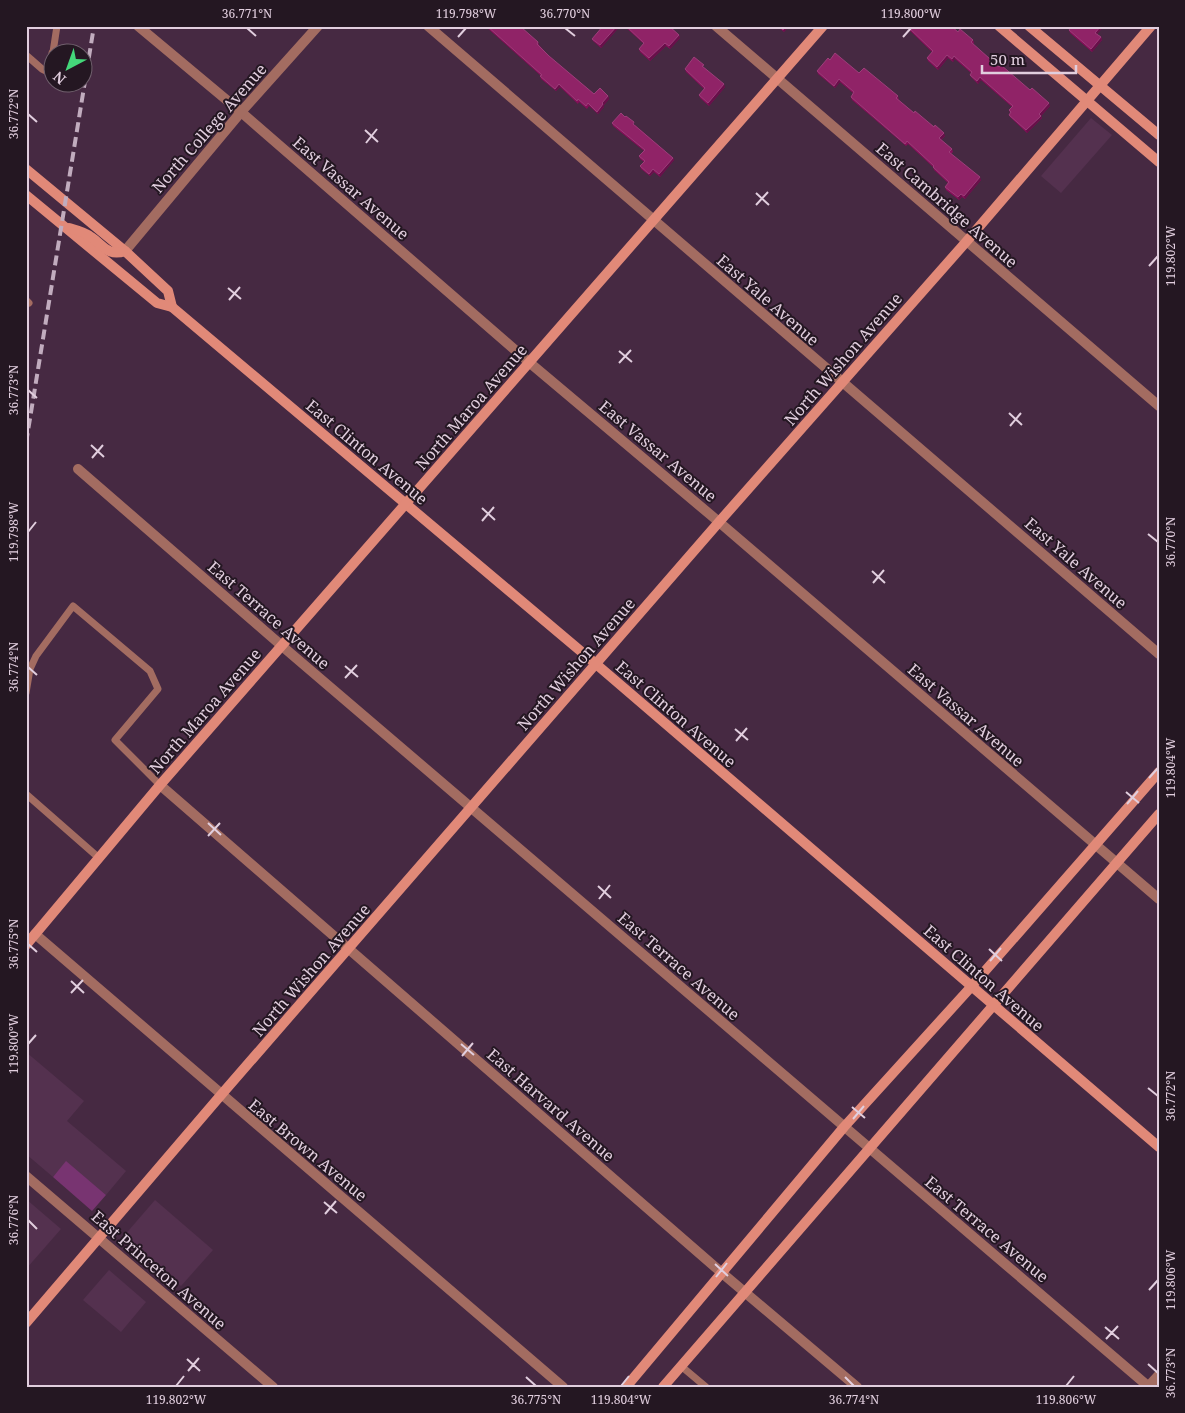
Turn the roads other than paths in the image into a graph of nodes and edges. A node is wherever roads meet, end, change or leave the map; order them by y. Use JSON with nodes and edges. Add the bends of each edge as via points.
{"nodes":[{"id":1,"x":57,"y":26,"type":"edge"},
{"id":2,"x":138,"y":26,"type":"edge"},
{"id":3,"x":318,"y":26,"type":"edge"},
{"id":4,"x":428,"y":26,"type":"edge"},
{"id":5,"x":716,"y":26,"type":"edge"},
{"id":6,"x":823,"y":26,"type":"edge"},
{"id":7,"x":1000,"y":26,"type":"edge"},
{"id":8,"x":1029,"y":26,"type":"edge"},
{"id":9,"x":1151,"y":26,"type":"edge"},
{"id":10,"x":54,"y":42,"type":"edge"},
{"id":11,"x":26,"y":55,"type":"edge"},
{"id":12,"x":42,"y":69,"type":"edge"},
{"id":13,"x":778,"y":79,"type":"junction"},
{"id":14,"x":1100,"y":85,"type":"junction"},
{"id":15,"x":1087,"y":101,"type":"junction"},
{"id":16,"x":241,"y":112,"type":"junction"},
{"id":17,"x":1159,"y":135,"type":"edge"},
{"id":18,"x":1159,"y":162,"type":"edge"},
{"id":19,"x":26,"y":169,"type":"edge"},
{"id":20,"x":26,"y":195,"type":"edge"},
{"id":21,"x":653,"y":221,"type":"junction"},
{"id":22,"x":61,"y":225,"type":"junction"},
{"id":23,"x":966,"y":242,"type":"junction"},
{"id":24,"x":125,"y":251,"type":"junction"},
{"id":25,"x":172,"y":307,"type":"junction"},
{"id":26,"x":530,"y":362,"type":"junction"},
{"id":27,"x":842,"y":383,"type":"junction"},
{"id":28,"x":1159,"y":406,"type":"edge"},
{"id":29,"x":78,"y":468,"type":"dead end"},
{"id":30,"x":406,"y":504,"type":"junction"},
{"id":31,"x":719,"y":522,"type":"junction"},
{"id":32,"x":282,"y":646,"type":"junction"},
{"id":33,"x":1159,"y":654,"type":"edge"},
{"id":34,"x":596,"y":664,"type":"junction"},
{"id":35,"x":26,"y":693,"type":"edge"},
{"id":36,"x":1159,"y":772,"type":"edge"},
{"id":37,"x":160,"y":785,"type":"junction"},
{"id":38,"x":26,"y":794,"type":"edge"},
{"id":39,"x":471,"y":808,"type":"junction"},
{"id":40,"x":1159,"y":814,"type":"edge"},
{"id":41,"x":1095,"y":846,"type":"junction"},
{"id":42,"x":99,"y":858,"type":"junction"},
{"id":43,"x":1116,"y":864,"type":"junction"},
{"id":44,"x":1159,"y":900,"type":"edge"},
{"id":45,"x":35,"y":934,"type":"junction"},
{"id":46,"x":26,"y":945,"type":"edge"},
{"id":47,"x":349,"y":950,"type":"junction"},
{"id":48,"x":971,"y":987,"type":"junction"},
{"id":49,"x":992,"y":1006,"type":"junction"},
{"id":50,"x":222,"y":1095,"type":"junction"},
{"id":51,"x":844,"y":1127,"type":"junction"},
{"id":52,"x":1159,"y":1147,"type":"edge"},
{"id":53,"x":870,"y":1150,"type":"junction"},
{"id":54,"x":26,"y":1176,"type":"edge"},
{"id":55,"x":99,"y":1238,"type":"junction"},
{"id":56,"x":722,"y":1273,"type":"junction"},
{"id":57,"x":745,"y":1292,"type":"junction"},
{"id":58,"x":26,"y":1323,"type":"edge"},
{"id":59,"x":681,"y":1366,"type":"junction"},
{"id":60,"x":1159,"y":1374,"type":"edge"},
{"id":61,"x":273,"y":1387,"type":"edge"},
{"id":62,"x":563,"y":1387,"type":"edge"},
{"id":63,"x":626,"y":1387,"type":"edge"},
{"id":64,"x":663,"y":1387,"type":"edge"},
{"id":65,"x":706,"y":1387,"type":"edge"},
{"id":66,"x":857,"y":1387,"type":"edge"},
{"id":67,"x":1149,"y":1387,"type":"edge"}],
"edges":[{"from":1,"to":10,"type":"lane"},
{"from":2,"to":16,"type":"street","name":"East Vassar Avenue"},
{"from":3,"to":16,"type":"street","name":"North College Avenue"},
{"from":4,"to":21,"type":"street","name":"East Yale Avenue"},
{"from":5,"to":13,"type":"street","name":"East Cambridge Avenue"},
{"from":6,"to":13,"type":"main road","name":"North Maroa Avenue"},
{"from":7,"to":15,"type":"main road"},
{"from":8,"to":14,"type":"main road"},
{"from":9,"to":14,"type":"main road","name":"North Wishon Avenue"},
{"from":11,"to":12,"type":"lane"},
{"from":13,"to":21,"type":"main road","name":"North Maroa Avenue"},
{"from":13,"to":23,"type":"street","name":"East Cambridge Avenue"},
{"from":14,"to":15,"type":"main road","name":"North Wishon Avenue"},
{"from":14,"to":17,"type":"main road"},
{"from":15,"to":18,"type":"main road"},
{"from":15,"to":23,"type":"main road","name":"North Wishon Avenue"},
{"from":16,"to":24,"type":"street","name":"North College Avenue"},
{"from":16,"to":26,"type":"street","name":"East Vassar Avenue"},
{"from":19,"to":24,"type":"main road","name":"East Clinton Avenue"},
{"from":20,"to":22,"type":"main road","name":"East Clinton Avenue"},
{"from":21,"to":26,"type":"main road","name":"North Maroa Avenue"},
{"from":21,"to":27,"type":"street","name":"East Yale Avenue"},
{"from":22,"to":24,"type":"main road","via":[[89,235],[112,252]]},
{"from":22,"to":25,"type":"main road","name":"East Clinton Avenue","via":[[157,303]]},
{"from":23,"to":27,"type":"main road","name":"North Wishon Avenue"},
{"from":23,"to":28,"type":"street","name":"East Cambridge Avenue"},
{"from":24,"to":25,"type":"main road","name":"East Clinton Avenue","via":[[168,292]]},
{"from":25,"to":30,"type":"main road","name":"East Clinton Avenue"},
{"from":26,"to":30,"type":"main road","name":"North Maroa Avenue"},
{"from":26,"to":31,"type":"street","name":"East Vassar Avenue"},
{"from":27,"to":31,"type":"main road","name":"North Wishon Avenue"},
{"from":27,"to":33,"type":"street","name":"East Yale Avenue"},
{"from":29,"to":32,"type":"street","name":"East Terrace Avenue"},
{"from":30,"to":32,"type":"main road","name":"North Maroa Avenue"},
{"from":30,"to":34,"type":"main road","name":"East Clinton Avenue"},
{"from":31,"to":34,"type":"main road","name":"North Wishon Avenue"},
{"from":31,"to":41,"type":"street","name":"East Vassar Avenue"},
{"from":32,"to":37,"type":"main road","name":"North Maroa Avenue"},
{"from":32,"to":39,"type":"street","name":"East Terrace Avenue"},
{"from":34,"to":39,"type":"main road","name":"North Wishon Avenue"},
{"from":34,"to":48,"type":"main road","name":"East Clinton Avenue"},
{"from":35,"to":37,"type":"lane","via":[[36,656],[73,606],[150,671],[158,689],[115,740]]},
{"from":36,"to":41,"type":"main road"},
{"from":37,"to":42,"type":"main road","name":"North Maroa Avenue"},
{"from":37,"to":47,"type":"street","name":"East Harvard Avenue"},
{"from":38,"to":42,"type":"lane"},
{"from":39,"to":47,"type":"main road","name":"North Wishon Avenue"},
{"from":39,"to":51,"type":"street","name":"East Terrace Avenue"},
{"from":40,"to":43,"type":"main road"},
{"from":41,"to":43,"type":"street","name":"East Vassar Avenue"},
{"from":41,"to":48,"type":"main road"},
{"from":42,"to":45,"type":"main road","name":"North Maroa Avenue"},
{"from":43,"to":44,"type":"street","name":"East Vassar Avenue"},
{"from":43,"to":49,"type":"main road"},
{"from":45,"to":46,"type":"main road","name":"North Maroa Avenue"},
{"from":45,"to":50,"type":"street","name":"East Brown Avenue"},
{"from":47,"to":50,"type":"main road","name":"North Wishon Avenue"},
{"from":47,"to":56,"type":"street","name":"East Harvard Avenue"},
{"from":48,"to":49,"type":"main road","name":"East Clinton Avenue"},
{"from":48,"to":51,"type":"main road"},
{"from":49,"to":52,"type":"main road","name":"East Clinton Avenue"},
{"from":49,"to":53,"type":"main road"},
{"from":50,"to":55,"type":"main road","name":"North Wishon Avenue"},
{"from":50,"to":62,"type":"street","name":"East Brown Avenue"},
{"from":51,"to":53,"type":"street","name":"East Terrace Avenue"},
{"from":51,"to":56,"type":"main road"},
{"from":53,"to":57,"type":"main road"},
{"from":53,"to":67,"type":"street","name":"East Terrace Avenue"},
{"from":54,"to":55,"type":"street","name":"East Princeton Avenue"},
{"from":55,"to":58,"type":"main road","name":"North Wishon Avenue"},
{"from":55,"to":61,"type":"street","name":"East Princeton Avenue"},
{"from":56,"to":57,"type":"street","name":"East Harvard Avenue"},
{"from":56,"to":63,"type":"main road"},
{"from":57,"to":59,"type":"main road"},
{"from":57,"to":66,"type":"street","name":"East Harvard Avenue"},
{"from":59,"to":64,"type":"main road"},
{"from":59,"to":65,"type":"lane"},
{"from":60,"to":67,"type":"street"}]}
